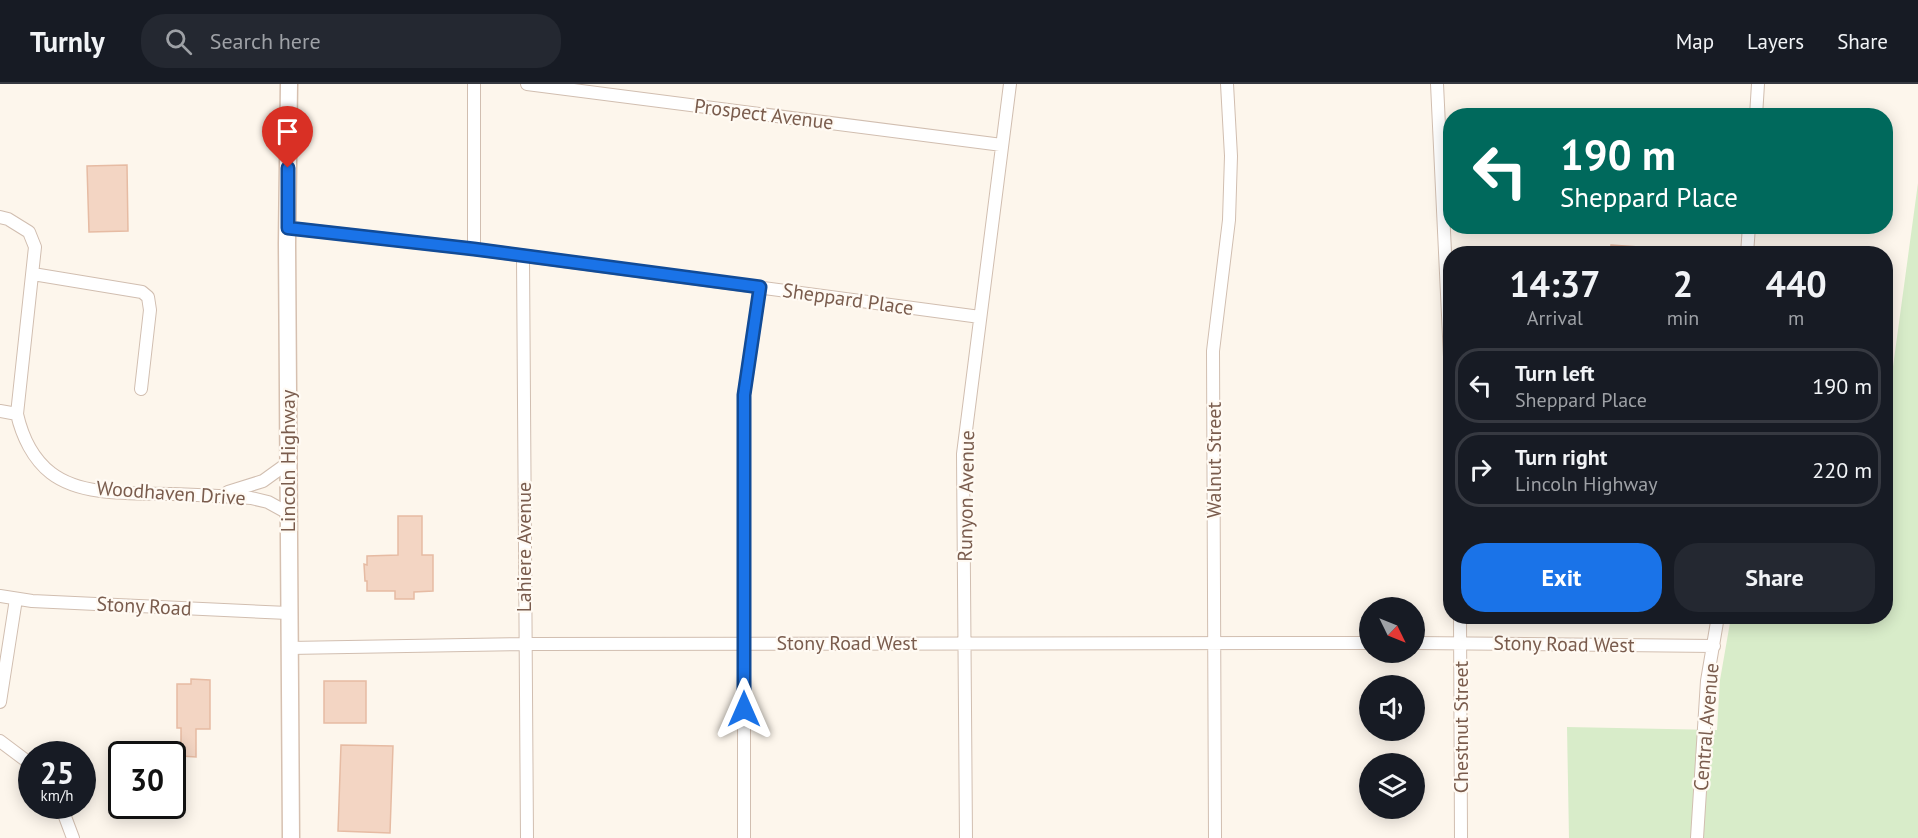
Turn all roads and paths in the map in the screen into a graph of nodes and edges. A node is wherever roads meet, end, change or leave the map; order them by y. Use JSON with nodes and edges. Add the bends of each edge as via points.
{"nodes":[{"id":1,"x":289,"y":84,"type":"edge"},
{"id":2,"x":474,"y":84,"type":"edge"},
{"id":3,"x":526,"y":84,"type":"edge"},
{"id":4,"x":1010,"y":84,"type":"edge"},
{"id":5,"x":1227,"y":84,"type":"edge"},
{"id":6,"x":1437,"y":84,"type":"edge"},
{"id":7,"x":1758,"y":84,"type":"edge"},
{"id":8,"x":1756,"y":108,"type":"edge"},
{"id":9,"x":1002,"y":145,"type":"junction"},
{"id":10,"x":1443,"y":210,"type":"edge"},
{"id":11,"x":0,"y":217,"type":"edge"},
{"id":12,"x":288,"y":228,"type":"junction"},
{"id":13,"x":474,"y":249,"type":"junction"},
{"id":14,"x":523,"y":257,"type":"junction"},
{"id":15,"x":33,"y":274,"type":"junction"},
{"id":16,"x":760,"y":287,"type":"junction"},
{"id":17,"x":980,"y":317,"type":"junction"},
{"id":18,"x":141,"y":389,"type":"dead end"},
{"id":19,"x":0,"y":411,"type":"edge"},
{"id":20,"x":17,"y":414,"type":"junction"},
{"id":21,"x":288,"y":463,"type":"junction"},
{"id":22,"x":218,"y":495,"type":"junction"},
{"id":23,"x":288,"y":513,"type":"junction"},
{"id":24,"x":0,"y":596,"type":"edge"},
{"id":25,"x":16,"y":598,"type":"junction"},
{"id":26,"x":288,"y":613,"type":"junction"},
{"id":27,"x":1460,"y":624,"type":"edge"},
{"id":28,"x":1717,"y":624,"type":"edge"},
{"id":29,"x":1425,"y":642,"type":"edge"},
{"id":30,"x":1461,"y":642,"type":"junction"},
{"id":31,"x":966,"y":643,"type":"junction"},
{"id":32,"x":1359,"y":643,"type":"edge"},
{"id":33,"x":525,"y":644,"type":"junction"},
{"id":34,"x":743,"y":644,"type":"junction"},
{"id":35,"x":1215,"y":644,"type":"junction"},
{"id":36,"x":1713,"y":646,"type":"junction"},
{"id":37,"x":289,"y":648,"type":"junction"},
{"id":38,"x":0,"y":702,"type":"edge"},
{"id":39,"x":0,"y":741,"type":"edge"},
{"id":40,"x":18,"y":754,"type":"edge"},
{"id":41,"x":66,"y":819,"type":"edge"},
{"id":42,"x":73,"y":838,"type":"edge"},
{"id":43,"x":291,"y":838,"type":"edge"},
{"id":44,"x":527,"y":838,"type":"edge"},
{"id":45,"x":744,"y":838,"type":"edge"},
{"id":46,"x":966,"y":838,"type":"edge"},
{"id":47,"x":1215,"y":838,"type":"edge"},
{"id":48,"x":1461,"y":838,"type":"edge"},
{"id":49,"x":1697,"y":838,"type":"edge"}],
"edges":[{"from":1,"to":12,"type":"main road","name":"Lincoln Highway"},
{"from":2,"to":13,"type":"street"},
{"from":3,"to":9,"type":"street","name":"Prospect Avenue"},
{"from":4,"to":9,"type":"street","name":"Runyon Avenue"},
{"from":5,"to":35,"type":"street","name":"Walnut Street","via":[[1229,220],[1213,351]]},
{"from":6,"to":10,"type":"street"},
{"from":7,"to":8,"type":"street"},
{"from":9,"to":17,"type":"street","name":"Runyon Avenue"},
{"from":11,"to":15,"type":"street","name":"Woodhaven Drive","via":[[29,232],[35,247]]},
{"from":12,"to":13,"type":"street","name":"Sheppard Place"},
{"from":12,"to":21,"type":"main road","name":"Lincoln Highway"},
{"from":13,"to":14,"type":"street","name":"Sheppard Place"},
{"from":14,"to":16,"type":"street","name":"Sheppard Place"},
{"from":14,"to":33,"type":"street","name":"Lahiere Avenue"},
{"from":15,"to":18,"type":"street","via":[[142,292],[148,297]]},
{"from":15,"to":20,"type":"street","name":"Woodhaven Drive"},
{"from":16,"to":17,"type":"street","name":"Sheppard Place"},
{"from":16,"to":34,"type":"street","via":[[744,395]]},
{"from":17,"to":31,"type":"street","name":"Runyon Avenue","via":[[963,454]]},
{"from":19,"to":20,"type":"street"},
{"from":20,"to":22,"type":"street","name":"Woodhaven Drive","via":[[22,435],[36,456],[51,473],[74,485],[107,492]]},
{"from":21,"to":22,"type":"street","via":[[263,481]]},
{"from":21,"to":23,"type":"main road","name":"Lincoln Highway"},
{"from":22,"to":23,"type":"street","name":"Woodhaven Drive","via":[[267,502]]},
{"from":23,"to":26,"type":"main road","name":"Lincoln Highway"},
{"from":24,"to":25,"type":"street","name":"Stony Road"},
{"from":25,"to":26,"type":"street","name":"Stony Road"},
{"from":25,"to":38,"type":"street"},
{"from":26,"to":37,"type":"main road","name":"Lincoln Highway"},
{"from":27,"to":30,"type":"street","name":"Chestnut Street"},
{"from":28,"to":36,"type":"street","name":"Central Avenue"},
{"from":29,"to":30,"type":"street","name":"Stony Road West"},
{"from":30,"to":36,"type":"street","name":"Stony Road West"},
{"from":30,"to":48,"type":"street","name":"Chestnut Street"},
{"from":31,"to":34,"type":"street","name":"Stony Road West"},
{"from":31,"to":35,"type":"street","name":"Stony Road West"},
{"from":31,"to":46,"type":"street","name":"Runyon Avenue"},
{"from":32,"to":35,"type":"street","name":"Stony Road West"},
{"from":33,"to":34,"type":"street","name":"Stony Road West"},
{"from":33,"to":37,"type":"street","name":"Stony Road West"},
{"from":33,"to":44,"type":"street","name":"Lahiere Avenue"},
{"from":34,"to":45,"type":"street"},
{"from":35,"to":47,"type":"street","name":"Walnut Street"},
{"from":36,"to":49,"type":"street","name":"Central Avenue","via":[[1707,681]]},
{"from":37,"to":43,"type":"main road","name":"Lincoln Highway"},
{"from":39,"to":40,"type":"street"},
{"from":41,"to":42,"type":"street"}]}
